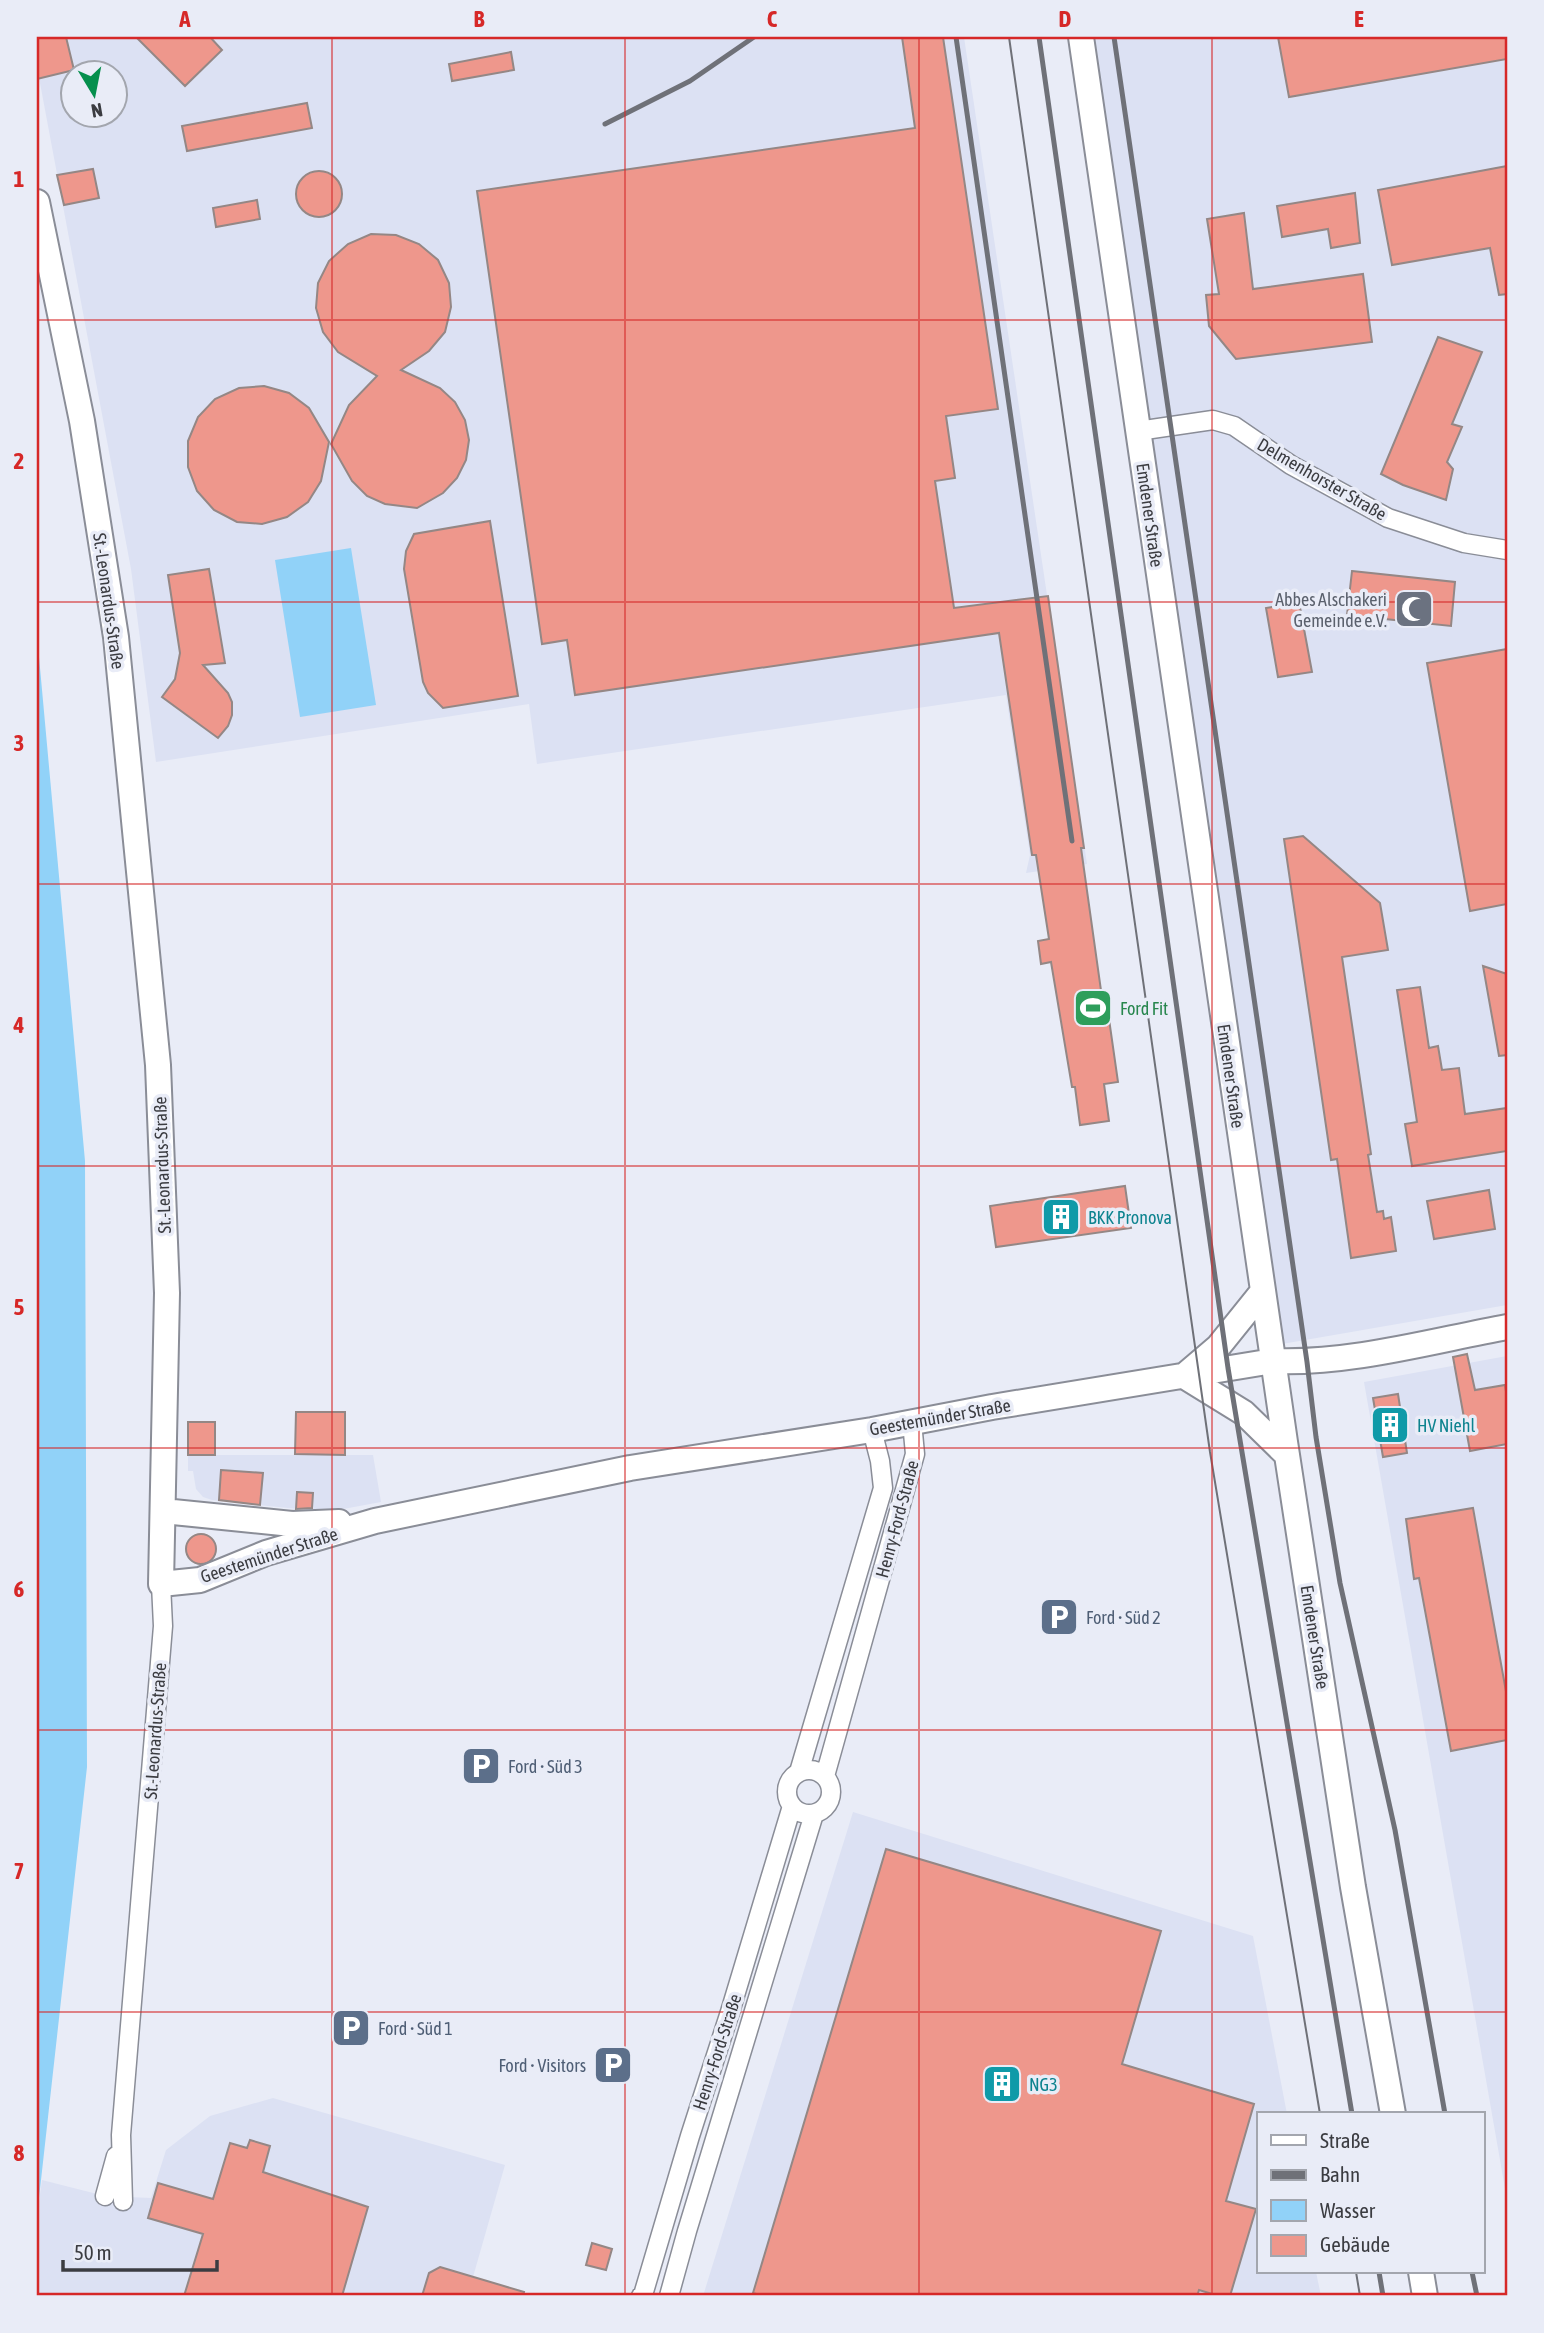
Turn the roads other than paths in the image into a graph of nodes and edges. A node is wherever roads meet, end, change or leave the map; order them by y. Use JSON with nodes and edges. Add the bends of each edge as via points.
{"nodes":[{"id":1,"x":1081,"y":37,"type":"edge"},
{"id":2,"x":37,"y":202,"type":"edge"},
{"id":3,"x":1138,"y":431,"type":"junction"},
{"id":4,"x":1507,"y":550,"type":"edge"},
{"id":5,"x":1262,"y":1291,"type":"junction"},
{"id":6,"x":1507,"y":1327,"type":"edge"},
{"id":7,"x":1273,"y":1361,"type":"junction"},
{"id":8,"x":1184,"y":1376,"type":"junction"},
{"id":9,"x":912,"y":1422,"type":"junction"},
{"id":10,"x":872,"y":1430,"type":"junction"},
{"id":11,"x":1287,"y":1455,"type":"junction"},
{"id":12,"x":163,"y":1511,"type":"junction"},
{"id":13,"x":375,"y":1521,"type":"junction"},
{"id":14,"x":161,"y":1584,"type":"junction"},
{"id":15,"x":799,"y":1772,"type":"junction"},
{"id":16,"x":825,"y":1776,"type":"junction"},
{"id":17,"x":792,"y":1807,"type":"junction"},
{"id":18,"x":814,"y":1814,"type":"junction"},
{"id":19,"x":1393,"y":2112,"type":"edge"},
{"id":20,"x":121,"y":2135,"type":"junction"},
{"id":21,"x":105,"y":2196,"type":"dead end"},
{"id":22,"x":123,"y":2201,"type":"dead end"},
{"id":23,"x":1421,"y":2274,"type":"edge"},
{"id":24,"x":642,"y":2296,"type":"edge"},
{"id":25,"x":669,"y":2296,"type":"edge"},
{"id":26,"x":1425,"y":2296,"type":"edge"}],
"edges":[{"from":1,"to":3,"type":"street","name":"Emdener Straße"},
{"from":2,"to":12,"type":"street","name":"St.-Leonardus-Straße","via":[[82,421],[116,637],[158,1065],[167,1293]]},
{"from":3,"to":4,"type":"street","name":"Delmenhorster Straße","via":[[1213,420],[1234,426],[1291,465],[1388,518]]},
{"from":3,"to":5,"type":"street","name":"Emdener Straße"},
{"from":5,"to":7,"type":"street","name":"Emdener Straße"},
{"from":5,"to":8,"type":"street","via":[[1218,1347]]},
{"from":6,"to":7,"type":"street","name":"Geestemünder Straße","via":[[1352,1356]]},
{"from":7,"to":8,"type":"street","name":"Geestemünder Straße"},
{"from":7,"to":11,"type":"street","name":"Emdener Straße"},
{"from":8,"to":9,"type":"street","name":"Geestemünder Straße"},
{"from":8,"to":11,"type":"street","via":[[1244,1413]]},
{"from":9,"to":10,"type":"street","name":"Geestemünder Straße"},
{"from":9,"to":16,"type":"street","name":"Henry-Ford-Straße","via":[[915,1454]]},
{"from":10,"to":13,"type":"street","name":"Geestemünder Straße","via":[[649,1465]]},
{"from":10,"to":15,"type":"street","name":"Henry-Ford-Straße","via":[[883,1489]]},
{"from":11,"to":19,"type":"street","name":"Emdener Straße"},
{"from":12,"to":13,"type":"street","name":"Geestemünder Straße","via":[[292,1524]]},
{"from":12,"to":14,"type":"street","name":"St.-Leonardus-Straße"},
{"from":13,"to":14,"type":"street","name":"Geestemünder Straße","via":[[266,1553],[200,1580]]},
{"from":14,"to":20,"type":"street","name":"St.-Leonardus-Straße","via":[[163,1626]]},
{"from":15,"to":16,"type":"street","via":[[813,1769]]},
{"from":15,"to":17,"type":"street","name":"Henry-Ford-Straße","via":[[787,1787]]},
{"from":16,"to":18,"type":"street","name":"Henry-Ford-Straße","via":[[831,1799]]},
{"from":17,"to":18,"type":"street"},
{"from":17,"to":24,"type":"street","name":"Henry-Ford-Straße"},
{"from":18,"to":25,"type":"street","name":"Henry-Ford-Straße"},
{"from":20,"to":21,"type":"street","name":"St.-Leonardus-Straße"},
{"from":20,"to":22,"type":"street","name":"St.-Leonardus-Straße"},
{"from":23,"to":26,"type":"street"}]}
